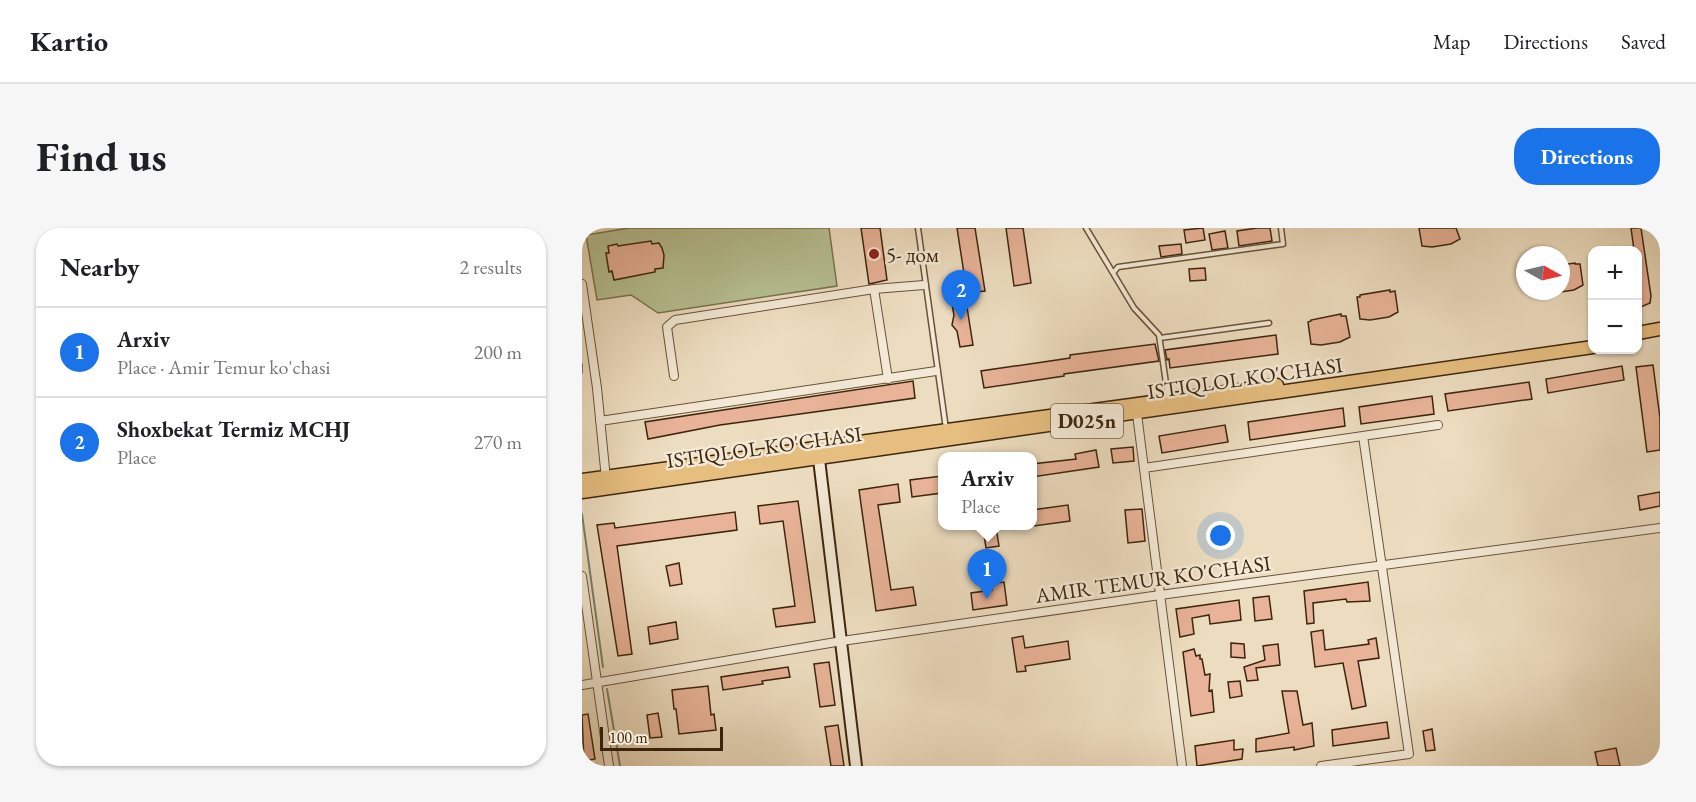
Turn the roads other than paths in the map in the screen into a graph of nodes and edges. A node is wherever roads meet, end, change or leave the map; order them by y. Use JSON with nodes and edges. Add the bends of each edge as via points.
{"nodes":[{"id":1,"x":918,"y":228,"type":"edge"},
{"id":2,"x":1086,"y":228,"type":"edge"},
{"id":3,"x":1281,"y":228,"type":"edge"},
{"id":4,"x":1113,"y":273,"type":"junction"},
{"id":5,"x":582,"y":284,"type":"edge"},
{"id":6,"x":924,"y":285,"type":"junction"},
{"id":7,"x":874,"y":289,"type":"junction"},
{"id":8,"x":1269,"y":323,"type":"dead end"},
{"id":9,"x":1660,"y":329,"type":"edge"},
{"id":10,"x":1642,"y":332,"type":"edge"},
{"id":11,"x":1660,"y":337,"type":"edge"},
{"id":12,"x":1160,"y":338,"type":"junction"},
{"id":13,"x":1642,"y":340,"type":"edge"},
{"id":14,"x":1588,"y":341,"type":"edge"},
{"id":15,"x":1588,"y":348,"type":"edge"},
{"id":16,"x":936,"y":370,"type":"junction"},
{"id":17,"x":675,"y":376,"type":"dead end"},
{"id":18,"x":888,"y":379,"type":"junction"},
{"id":19,"x":1168,"y":401,"type":"junction"},
{"id":20,"x":1137,"y":414,"type":"junction"},
{"id":21,"x":600,"y":421,"type":"junction"},
{"id":22,"x":1437,"y":424,"type":"dead end"},
{"id":23,"x":947,"y":435,"type":"junction"},
{"id":24,"x":1363,"y":436,"type":"junction"},
{"id":25,"x":818,"y":453,"type":"junction"},
{"id":26,"x":1144,"y":468,"type":"junction"},
{"id":27,"x":582,"y":480,"type":"edge"},
{"id":28,"x":606,"y":482,"type":"junction"},
{"id":29,"x":582,"y":492,"type":"edge"},
{"id":30,"x":1660,"y":528,"type":"edge"},
{"id":31,"x":1382,"y":565,"type":"junction"},
{"id":32,"x":582,"y":576,"type":"edge"},
{"id":33,"x":1160,"y":595,"type":"junction"},
{"id":34,"x":842,"y":641,"type":"junction"},
{"id":35,"x":598,"y":683,"type":"junction"},
{"id":36,"x":582,"y":685,"type":"edge"},
{"id":37,"x":609,"y":766,"type":"edge"},
{"id":38,"x":856,"y":766,"type":"edge"},
{"id":39,"x":1182,"y":766,"type":"edge"},
{"id":40,"x":1321,"y":766,"type":"edge"}],
"edges":[{"from":1,"to":6,"type":"lane"},
{"from":2,"to":4,"type":"lane"},
{"from":3,"to":4,"type":"lane","via":[[1283,244],[1118,267]]},
{"from":4,"to":12,"type":"lane","via":[[1134,308]]},
{"from":5,"to":21,"type":"street"},
{"from":6,"to":7,"type":"street"},
{"from":6,"to":16,"type":"lane"},
{"from":7,"to":17,"type":"street","via":[[675,320],[668,327]]},
{"from":7,"to":18,"type":"street"},
{"from":8,"to":12,"type":"lane"},
{"from":9,"to":10,"type":"main road"},
{"from":11,"to":13,"type":"main road"},
{"from":12,"to":19,"type":"lane"},
{"from":14,"to":19,"type":"main road","name":"ISTIQLOL KO'CHASI","number":"D025n"},
{"from":15,"to":20,"type":"main road","name":"ISTIQLOL KO'CHASI","number":"D025n"},
{"from":16,"to":18,"type":"street"},
{"from":16,"to":23,"type":"lane"},
{"from":18,"to":21,"type":"street"},
{"from":19,"to":23,"type":"main road","name":"ISTIQLOL KO'CHASI","number":"D025n"},
{"from":20,"to":23,"type":"main road","name":"ISTIQLOL KO'CHASI","number":"D025n"},
{"from":20,"to":26,"type":"street"},
{"from":21,"to":28,"type":"street"},
{"from":22,"to":24,"type":"street"},
{"from":23,"to":25,"type":"main road","name":"ISTIQLOL KO'CHASI","number":"D025n"},
{"from":24,"to":26,"type":"street"},
{"from":24,"to":31,"type":"street"},
{"from":25,"to":28,"type":"main road","name":"ISTIQLOL KO'CHASI","number":"D025n"},
{"from":25,"to":34,"type":"street"},
{"from":26,"to":33,"type":"street"},
{"from":27,"to":28,"type":"main road","name":"ISTIQLOL KO'CHASI","number":"D025n"},
{"from":28,"to":29,"type":"main road","name":"ISTIQLOL KO'CHASI","number":"D025n"},
{"from":30,"to":31,"type":"street","name":"AMIR TEMUR KO'CHASI"},
{"from":31,"to":33,"type":"street","name":"AMIR TEMUR KO'CHASI"},
{"from":31,"to":40,"type":"street","via":[[1408,754]]},
{"from":32,"to":35,"type":"street"},
{"from":33,"to":34,"type":"street","name":"AMIR TEMUR KO'CHASI"},
{"from":33,"to":39,"type":"street"},
{"from":34,"to":35,"type":"street","name":"AMIR TEMUR KO'CHASI"},
{"from":34,"to":38,"type":"street"},
{"from":35,"to":36,"type":"street","name":"AMIR TEMUR KO'CHASI"},
{"from":35,"to":37,"type":"street"}]}
